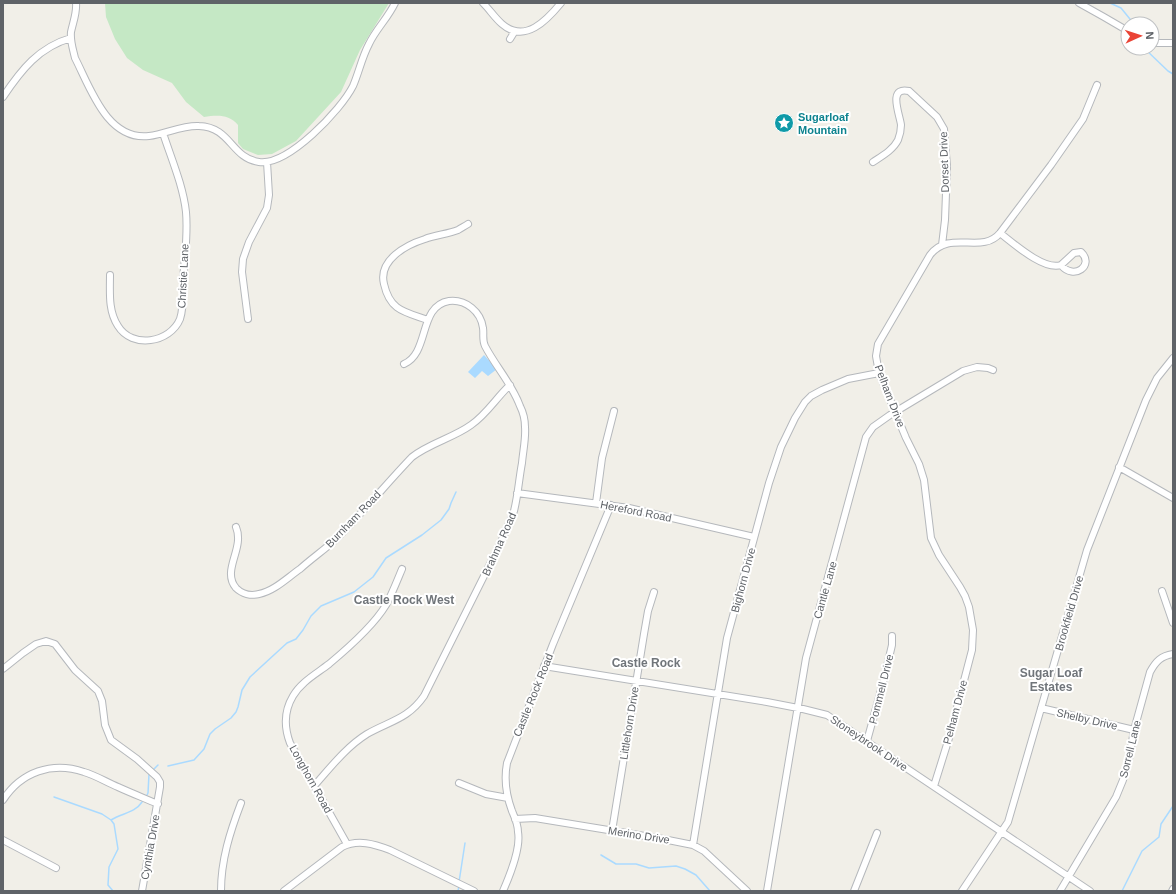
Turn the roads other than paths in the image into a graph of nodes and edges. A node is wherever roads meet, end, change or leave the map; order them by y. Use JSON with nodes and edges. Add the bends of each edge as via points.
{"nodes":[{"id":1,"x":76,"y":3,"type":"edge"},
{"id":2,"x":395,"y":3,"type":"edge"},
{"id":3,"x":483,"y":3,"type":"edge"},
{"id":4,"x":561,"y":3,"type":"edge"},
{"id":5,"x":1079,"y":3,"type":"edge"},
{"id":6,"x":1120,"y":26,"type":"edge"},
{"id":7,"x":515,"y":31,"type":"junction"},
{"id":8,"x":71,"y":38,"type":"junction"},
{"id":9,"x":510,"y":39,"type":"dead end"},
{"id":10,"x":1160,"y":42,"type":"edge"},
{"id":11,"x":1173,"y":43,"type":"edge"},
{"id":12,"x":1097,"y":85,"type":"dead end"},
{"id":13,"x":3,"y":96,"type":"edge"},
{"id":14,"x":163,"y":133,"type":"junction"},
{"id":15,"x":267,"y":162,"type":"junction"},
{"id":16,"x":873,"y":162,"type":"dead end"},
{"id":17,"x":468,"y":224,"type":"dead end"},
{"id":18,"x":1000,"y":233,"type":"junction"},
{"id":19,"x":942,"y":245,"type":"junction"},
{"id":20,"x":1061,"y":265,"type":"dead end"},
{"id":21,"x":110,"y":275,"type":"dead end"},
{"id":22,"x":248,"y":319,"type":"dead end"},
{"id":23,"x":428,"y":320,"type":"junction"},
{"id":24,"x":1173,"y":358,"type":"edge"},
{"id":25,"x":404,"y":364,"type":"dead end"},
{"id":26,"x":992,"y":370,"type":"dead end"},
{"id":27,"x":879,"y":373,"type":"junction"},
{"id":28,"x":510,"y":385,"type":"junction"},
{"id":29,"x":614,"y":411,"type":"dead end"},
{"id":30,"x":895,"y":412,"type":"junction"},
{"id":31,"x":1119,"y":467,"type":"junction"},
{"id":32,"x":517,"y":493,"type":"junction"},
{"id":33,"x":1173,"y":498,"type":"edge"},
{"id":34,"x":596,"y":503,"type":"junction"},
{"id":35,"x":611,"y":505,"type":"junction"},
{"id":36,"x":236,"y":527,"type":"dead end"},
{"id":37,"x":754,"y":537,"type":"junction"},
{"id":38,"x":402,"y":569,"type":"dead end"},
{"id":39,"x":1162,"y":591,"type":"dead end"},
{"id":40,"x":654,"y":592,"type":"dead end"},
{"id":41,"x":1173,"y":623,"type":"edge"},
{"id":42,"x":892,"y":636,"type":"dead end"},
{"id":43,"x":1173,"y":654,"type":"edge"},
{"id":44,"x":544,"y":666,"type":"junction"},
{"id":45,"x":3,"y":669,"type":"edge"},
{"id":46,"x":636,"y":681,"type":"junction"},
{"id":47,"x":717,"y":694,"type":"junction"},
{"id":48,"x":797,"y":708,"type":"junction"},
{"id":49,"x":1041,"y":708,"type":"junction"},
{"id":50,"x":1134,"y":730,"type":"junction"},
{"id":51,"x":867,"y":741,"type":"junction"},
{"id":52,"x":459,"y":783,"type":"dead end"},
{"id":53,"x":314,"y":786,"type":"junction"},
{"id":54,"x":934,"y":786,"type":"junction"},
{"id":55,"x":508,"y":798,"type":"junction"},
{"id":56,"x":3,"y":800,"type":"edge"},
{"id":57,"x":241,"y":803,"type":"dead end"},
{"id":58,"x":158,"y":804,"type":"junction"},
{"id":59,"x":515,"y":819,"type":"junction"},
{"id":60,"x":612,"y":831,"type":"junction"},
{"id":61,"x":877,"y":833,"type":"dead end"},
{"id":62,"x":1002,"y":833,"type":"junction"},
{"id":63,"x":3,"y":840,"type":"edge"},
{"id":64,"x":347,"y":844,"type":"junction"},
{"id":65,"x":693,"y":845,"type":"junction"},
{"id":66,"x":56,"y":868,"type":"dead end"},
{"id":67,"x":1069,"y":878,"type":"junction"},
{"id":68,"x":142,"y":891,"type":"edge"},
{"id":69,"x":221,"y":891,"type":"edge"},
{"id":70,"x":284,"y":891,"type":"edge"},
{"id":71,"x":474,"y":891,"type":"edge"},
{"id":72,"x":504,"y":891,"type":"edge"},
{"id":73,"x":747,"y":891,"type":"edge"},
{"id":74,"x":766,"y":891,"type":"edge"},
{"id":75,"x":854,"y":891,"type":"edge"},
{"id":76,"x":962,"y":891,"type":"edge"},
{"id":77,"x":1060,"y":891,"type":"edge"},
{"id":78,"x":1090,"y":891,"type":"edge"}],
"edges":[{"from":1,"to":8,"type":"street"},
{"from":2,"to":15,"type":"street","via":[[369,43],[353,85],[341,104],[307,139],[286,154]]},
{"from":3,"to":7,"type":"street","via":[[502,24]]},
{"from":4,"to":7,"type":"street","via":[[540,25],[527,31]]},
{"from":5,"to":6,"type":"street"},
{"from":7,"to":9,"type":"street"},
{"from":8,"to":13,"type":"street","via":[[56,43],[36,56]]},
{"from":8,"to":14,"type":"street","via":[[75,58],[109,120],[120,129],[135,135]]},
{"from":10,"to":11,"type":"street"},
{"from":12,"to":18,"type":"street","via":[[1083,119]]},
{"from":14,"to":15,"type":"street","via":[[190,126],[206,127],[219,131],[246,158]]},
{"from":14,"to":21,"type":"street","name":"Christie Lane","via":[[186,211],[181,314],[177,325],[167,335],[155,340],[138,340],[125,334],[117,325],[112,312]]},
{"from":15,"to":22,"type":"street","via":[[267,208],[245,250],[242,268]]},
{"from":16,"to":19,"type":"street","name":"Dorset Drive","via":[[898,141],[901,125],[896,97],[900,92],[909,91],[939,119],[944,129],[947,166]]},
{"from":17,"to":23,"type":"street","via":[[401,250],[391,257],[385,267],[383,281],[391,302],[400,310]]},
{"from":18,"to":19,"type":"street","via":[[997,238],[988,242]]},
{"from":18,"to":20,"type":"street","via":[[1038,260],[1054,266]]},
{"from":19,"to":27,"type":"street","name":"Pelham Drive","via":[[930,255],[878,344],[876,356]]},
{"from":23,"to":25,"type":"street","name":"Brahma Road","via":[[419,347],[413,357]]},
{"from":23,"to":28,"type":"street","name":"Brahma Road","via":[[434,309],[444,302],[460,302],[471,307],[482,320],[484,345]]},
{"from":24,"to":31,"type":"street","name":"Brookfield Drive","via":[[1150,390]]},
{"from":26,"to":30,"type":"street","name":"Cantle Lane","via":[[977,367],[963,371]]},
{"from":27,"to":30,"type":"street","name":"Pelham Drive"},
{"from":27,"to":37,"type":"street","name":"Bighorn Drive","via":[[848,379],[818,392],[805,402],[781,447]]},
{"from":28,"to":32,"type":"street","name":"Brahma Road","via":[[521,408],[526,428]]},
{"from":28,"to":36,"type":"street","name":"Burnham Road","via":[[471,425],[412,457],[335,540],[264,593],[248,594],[238,590],[233,582],[231,572],[238,542]]},
{"from":29,"to":34,"type":"street","via":[[602,458]]},
{"from":30,"to":48,"type":"street","name":"Cantle Lane","via":[[873,428],[866,437],[806,658]]},
{"from":30,"to":54,"type":"street","name":"Pelham Drive","via":[[924,480],[931,538],[965,596],[973,630],[972,650]]},
{"from":31,"to":33,"type":"street"},
{"from":31,"to":49,"type":"street","name":"Brookfield Drive","via":[[1087,550]]},
{"from":32,"to":34,"type":"street","name":"Hereford Road"},
{"from":32,"to":53,"type":"street","name":"Brahma Road","via":[[510,521],[500,544],[424,696],[407,714],[358,741]]},
{"from":34,"to":35,"type":"street","name":"Hereford Road"},
{"from":35,"to":37,"type":"street","name":"Hereford Road"},
{"from":35,"to":44,"type":"street","name":"Castle Rock Road"},
{"from":37,"to":47,"type":"street","name":"Bighorn Drive","via":[[727,638]]},
{"from":38,"to":53,"type":"street","name":"Longhorn Road","via":[[380,613],[341,653],[301,686],[289,704],[286,722],[288,737]]},
{"from":39,"to":41,"type":"street"},
{"from":40,"to":46,"type":"street","name":"Littlehorn Drive","via":[[648,611]]},
{"from":42,"to":51,"type":"street","name":"Pommell Drive","via":[[884,679]]},
{"from":43,"to":50,"type":"street","name":"Sorrell Lane","via":[[1160,658],[1154,664]]},
{"from":44,"to":46,"type":"street","name":"Stoneybrook Drive"},
{"from":44,"to":55,"type":"street","name":"Castle Rock Road","via":[[507,762],[505,779]]},
{"from":45,"to":58,"type":"street","name":"Cynthia Drive","via":[[36,644],[55,644],[75,670],[98,691],[111,740],[137,758],[159,779],[161,784]]},
{"from":46,"to":47,"type":"street","name":"Stoneybrook Drive"},
{"from":46,"to":60,"type":"street","name":"Littlehorn Drive"},
{"from":47,"to":48,"type":"street","name":"Stoneybrook Drive"},
{"from":47,"to":65,"type":"street","name":"Bighorn Drive"},
{"from":48,"to":51,"type":"street","name":"Stoneybrook Drive","via":[[821,712]]},
{"from":48,"to":74,"type":"street","name":"Cantle Lane"},
{"from":49,"to":50,"type":"street","name":"Shelby Drive"},
{"from":49,"to":62,"type":"street","name":"Brookfield Drive","via":[[1012,810]]},
{"from":50,"to":67,"type":"street","name":"Sorrell Lane","via":[[1130,759],[1116,797]]},
{"from":51,"to":54,"type":"street","name":"Stoneybrook Drive"},
{"from":52,"to":55,"type":"street","via":[[486,794]]},
{"from":53,"to":64,"type":"street","name":"Longhorn Road"},
{"from":54,"to":62,"type":"street","name":"Stoneybrook Drive"},
{"from":55,"to":59,"type":"street","name":"Castle Rock Road"},
{"from":56,"to":58,"type":"street","via":[[16,784],[30,774],[46,768],[65,768],[85,772]]},
{"from":57,"to":69,"type":"street","via":[[224,856]]},
{"from":58,"to":68,"type":"street","name":"Cynthia Drive"},
{"from":59,"to":60,"type":"street","name":"Merino Drive","via":[[535,818]]},
{"from":59,"to":72,"type":"street","name":"Castle Rock Road","via":[[519,833],[518,846]]},
{"from":60,"to":65,"type":"street","name":"Merino Drive"},
{"from":61,"to":75,"type":"street"},
{"from":62,"to":67,"type":"street","name":"Stoneybrook Drive"},
{"from":62,"to":76,"type":"street","name":"Brookfield Drive"},
{"from":63,"to":66,"type":"street"},
{"from":64,"to":70,"type":"street"},
{"from":64,"to":71,"type":"street","via":[[359,842],[390,850]]},
{"from":65,"to":73,"type":"street","name":"Merino Drive","via":[[704,851]]},
{"from":67,"to":77,"type":"street","name":"Sorrell Lane"},
{"from":67,"to":78,"type":"street","name":"Stoneybrook Drive"}]}
